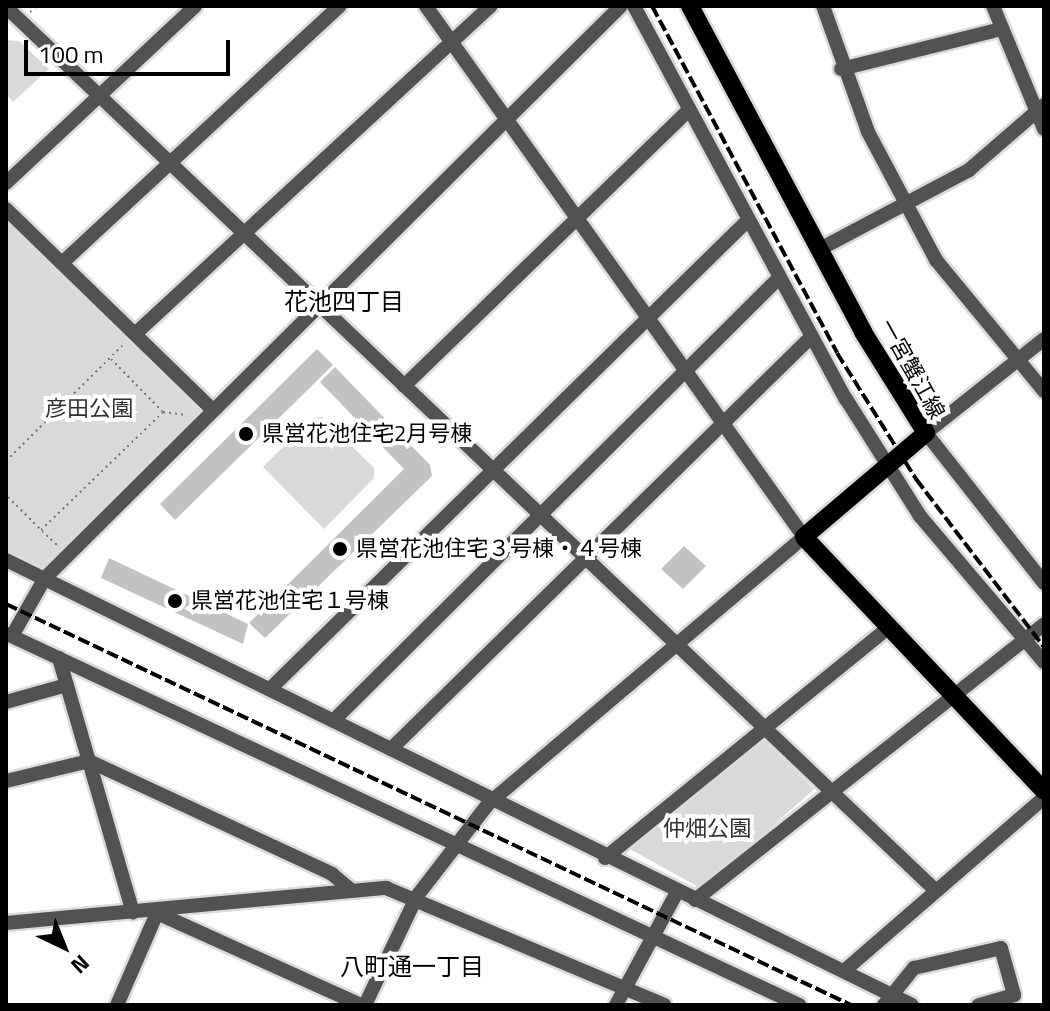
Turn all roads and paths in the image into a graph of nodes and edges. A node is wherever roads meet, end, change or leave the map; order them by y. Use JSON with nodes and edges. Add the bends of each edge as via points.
{"nodes":[{"id":1,"x":195,"y":6,"type":"edge"},
{"id":2,"x":340,"y":6,"type":"edge"},
{"id":3,"x":426,"y":6,"type":"edge"},
{"id":4,"x":491,"y":6,"type":"edge"},
{"id":5,"x":621,"y":6,"type":"edge"},
{"id":6,"x":634,"y":6,"type":"edge"},
{"id":7,"x":690,"y":6,"type":"edge"},
{"id":8,"x":823,"y":6,"type":"edge"},
{"id":9,"x":993,"y":6,"type":"edge"},
{"id":10,"x":10,"y":10,"type":"edge"},
{"id":11,"x":1002,"y":29,"type":"junction"},
{"id":12,"x":452,"y":43,"type":"junction"},
{"id":13,"x":841,"y":69,"type":"junction"},
{"id":14,"x":101,"y":95,"type":"junction"},
{"id":15,"x":1040,"y":109,"type":"edge"},
{"id":16,"x":689,"y":110,"type":"junction"},
{"id":17,"x":504,"y":116,"type":"junction"},
{"id":18,"x":1044,"y":129,"type":"edge"},
{"id":19,"x":173,"y":162,"type":"junction"},
{"id":20,"x":6,"y":183,"type":"edge"},
{"id":21,"x":907,"y":207,"type":"junction"},
{"id":22,"x":6,"y":209,"type":"edge"},
{"id":23,"x":574,"y":215,"type":"junction"},
{"id":24,"x":747,"y":221,"type":"junction"},
{"id":25,"x":248,"y":233,"type":"junction"},
{"id":26,"x":818,"y":250,"type":"junction"},
{"id":27,"x":62,"y":263,"type":"junction"},
{"id":28,"x":778,"y":279,"type":"junction"},
{"id":29,"x":317,"y":302,"type":"junction"},
{"id":30,"x":645,"y":316,"type":"junction"},
{"id":31,"x":135,"y":334,"type":"junction"},
{"id":32,"x":810,"y":338,"type":"junction"},
{"id":33,"x":1044,"y":339,"type":"edge"},
{"id":34,"x":109,"y":359,"type":"junction"},
{"id":35,"x":1019,"y":361,"type":"junction"},
{"id":36,"x":682,"y":369,"type":"junction"},
{"id":37,"x":404,"y":386,"type":"junction"},
{"id":38,"x":1044,"y":391,"type":"edge"},
{"id":39,"x":163,"y":412,"type":"junction"},
{"id":40,"x":208,"y":413,"type":"junction"},
{"id":41,"x":721,"y":423,"type":"junction"},
{"id":42,"x":926,"y":433,"type":"junction"},
{"id":43,"x":6,"y":462,"type":"edge"},
{"id":44,"x":887,"y":464,"type":"junction"},
{"id":45,"x":496,"y":472,"type":"junction"},
{"id":46,"x":7,"y":497,"type":"edge"},
{"id":47,"x":540,"y":514,"type":"junction"},
{"id":48,"x":41,"y":530,"type":"junction"},
{"id":49,"x":804,"y":537,"type":"junction"},
{"id":50,"x":67,"y":556,"type":"junction"},
{"id":51,"x":585,"y":558,"type":"junction"},
{"id":52,"x":6,"y":560,"type":"edge"},
{"id":53,"x":45,"y":578,"type":"junction"},
{"id":54,"x":1044,"y":583,"type":"edge"},
{"id":55,"x":1044,"y":624,"type":"edge"},
{"id":56,"x":889,"y":627,"type":"junction"},
{"id":57,"x":9,"y":635,"type":"edge"},
{"id":58,"x":1025,"y":641,"type":"junction"},
{"id":59,"x":673,"y":643,"type":"junction"},
{"id":60,"x":59,"y":658,"type":"junction"},
{"id":61,"x":1044,"y":662,"type":"edge"},
{"id":62,"x":67,"y":685,"type":"junction"},
{"id":63,"x":271,"y":688,"type":"junction"},
{"id":64,"x":951,"y":692,"type":"junction"},
{"id":65,"x":6,"y":702,"type":"edge"},
{"id":66,"x":334,"y":720,"type":"junction"},
{"id":67,"x":765,"y":728,"type":"junction"},
{"id":68,"x":391,"y":749,"type":"junction"},
{"id":69,"x":89,"y":761,"type":"junction"},
{"id":70,"x":6,"y":781,"type":"edge"},
{"id":71,"x":829,"y":788,"type":"junction"},
{"id":72,"x":1044,"y":791,"type":"edge"},
{"id":73,"x":1044,"y":798,"type":"edge"},
{"id":74,"x":489,"y":803,"type":"junction"},
{"id":75,"x":456,"y":844,"type":"junction"},
{"id":76,"x":605,"y":858,"type":"junction"},
{"id":77,"x":350,"y":889,"type":"junction"},
{"id":78,"x":934,"y":889,"type":"junction"},
{"id":79,"x":677,"y":892,"type":"junction"},
{"id":80,"x":417,"y":896,"type":"junction"},
{"id":81,"x":695,"y":900,"type":"junction"},
{"id":82,"x":133,"y":912,"type":"junction"},
{"id":83,"x":157,"y":913,"type":"junction"},
{"id":84,"x":6,"y":923,"type":"edge"},
{"id":85,"x":652,"y":934,"type":"junction"},
{"id":86,"x":844,"y":971,"type":"junction"},
{"id":87,"x":623,"y":988,"type":"junction"},
{"id":88,"x":888,"y":1000,"type":"edge"},
{"id":89,"x":117,"y":1005,"type":"edge"},
{"id":90,"x":363,"y":1005,"type":"edge"},
{"id":91,"x":616,"y":1005,"type":"edge"},
{"id":92,"x":664,"y":1005,"type":"edge"},
{"id":93,"x":799,"y":1005,"type":"edge"},
{"id":94,"x":912,"y":1005,"type":"edge"},
{"id":95,"x":978,"y":1005,"type":"edge"}],
"edges":[{"from":1,"to":14,"type":"street"},
{"from":2,"to":19,"type":"street"},
{"from":3,"to":12,"type":"street"},
{"from":4,"to":12,"type":"street"},
{"from":5,"to":17,"type":"street"},
{"from":6,"to":16,"type":"street"},
{"from":7,"to":26,"type":"main road","name":"一宮蟹江線"},
{"from":8,"to":13,"type":"street"},
{"from":9,"to":11,"type":"street"},
{"from":10,"to":14,"type":"street"},
{"from":11,"to":13,"type":"street"},
{"from":11,"to":15,"type":"street"},
{"from":12,"to":17,"type":"street"},
{"from":12,"to":25,"type":"street"},
{"from":13,"to":21,"type":"street"},
{"from":14,"to":19,"type":"street"},
{"from":14,"to":20,"type":"street"},
{"from":15,"to":18,"type":"street"},
{"from":15,"to":21,"type":"street","via":[[969,170]]},
{"from":16,"to":23,"type":"street"},
{"from":16,"to":24,"type":"street"},
{"from":17,"to":23,"type":"street"},
{"from":17,"to":29,"type":"street"},
{"from":19,"to":25,"type":"street"},
{"from":19,"to":27,"type":"street"},
{"from":21,"to":26,"type":"street"},
{"from":21,"to":35,"type":"street","via":[[936,260]]},
{"from":22,"to":27,"type":"street"},
{"from":23,"to":30,"type":"street"},
{"from":23,"to":37,"type":"street"},
{"from":24,"to":28,"type":"street"},
{"from":24,"to":30,"type":"street"},
{"from":25,"to":29,"type":"street"},
{"from":25,"to":31,"type":"street"},
{"from":26,"to":42,"type":"main road","name":"一宮蟹江線"},
{"from":27,"to":31,"type":"street"},
{"from":28,"to":32,"type":"street"},
{"from":28,"to":36,"type":"street"},
{"from":29,"to":37,"type":"street"},
{"from":29,"to":40,"type":"street"},
{"from":30,"to":36,"type":"street"},
{"from":30,"to":45,"type":"street"},
{"from":31,"to":34,"type":"path"},
{"from":31,"to":40,"type":"street"},
{"from":32,"to":41,"type":"street"},
{"from":32,"to":44,"type":"street"},
{"from":33,"to":35,"type":"street"},
{"from":34,"to":39,"type":"path"},
{"from":34,"to":43,"type":"path"},
{"from":35,"to":38,"type":"street"},
{"from":35,"to":42,"type":"street"},
{"from":36,"to":41,"type":"street"},
{"from":36,"to":47,"type":"street"},
{"from":37,"to":45,"type":"street"},
{"from":39,"to":40,"type":"path"},
{"from":39,"to":48,"type":"path"},
{"from":40,"to":50,"type":"street"},
{"from":41,"to":49,"type":"street"},
{"from":41,"to":51,"type":"street"},
{"from":42,"to":44,"type":"main road","name":"一宮蟹江線"},
{"from":42,"to":54,"type":"street"},
{"from":43,"to":46,"type":"path"},
{"from":44,"to":49,"type":"main road","name":"一宮蟹江線"},
{"from":44,"to":58,"type":"street","via":[[956,563]]},
{"from":45,"to":47,"type":"street"},
{"from":45,"to":63,"type":"street"},
{"from":46,"to":48,"type":"path"},
{"from":47,"to":51,"type":"street"},
{"from":47,"to":66,"type":"street"},
{"from":48,"to":50,"type":"path"},
{"from":49,"to":56,"type":"main road"},
{"from":49,"to":59,"type":"street"},
{"from":50,"to":53,"type":"street"},
{"from":51,"to":59,"type":"street"},
{"from":51,"to":68,"type":"street"},
{"from":52,"to":53,"type":"street"},
{"from":53,"to":57,"type":"street"},
{"from":53,"to":63,"type":"street"},
{"from":55,"to":58,"type":"street"},
{"from":56,"to":64,"type":"main road"},
{"from":56,"to":67,"type":"street"},
{"from":57,"to":60,"type":"street"},
{"from":58,"to":61,"type":"street"},
{"from":58,"to":64,"type":"street"},
{"from":59,"to":67,"type":"street"},
{"from":59,"to":74,"type":"street"},
{"from":60,"to":62,"type":"street"},
{"from":60,"to":75,"type":"street"},
{"from":62,"to":65,"type":"street"},
{"from":62,"to":69,"type":"street"},
{"from":63,"to":66,"type":"street"},
{"from":64,"to":71,"type":"street"},
{"from":64,"to":72,"type":"main road"},
{"from":66,"to":68,"type":"street"},
{"from":67,"to":71,"type":"street"},
{"from":67,"to":76,"type":"street"},
{"from":68,"to":74,"type":"street"},
{"from":69,"to":70,"type":"street"},
{"from":69,"to":77,"type":"street","via":[[332,874]]},
{"from":69,"to":82,"type":"street"},
{"from":71,"to":78,"type":"street"},
{"from":71,"to":81,"type":"street"},
{"from":73,"to":78,"type":"street"},
{"from":74,"to":75,"type":"street"},
{"from":74,"to":76,"type":"street"},
{"from":75,"to":80,"type":"street"},
{"from":75,"to":85,"type":"street"},
{"from":76,"to":79,"type":"street"},
{"from":77,"to":80,"type":"street"},
{"from":77,"to":83,"type":"street"},
{"from":78,"to":86,"type":"street"},
{"from":79,"to":81,"type":"street"},
{"from":79,"to":85,"type":"street"},
{"from":80,"to":87,"type":"street"},
{"from":80,"to":90,"type":"street"},
{"from":81,"to":86,"type":"street"},
{"from":82,"to":83,"type":"street"},
{"from":82,"to":84,"type":"street"},
{"from":83,"to":89,"type":"street"},
{"from":83,"to":90,"type":"street"},
{"from":85,"to":87,"type":"street"},
{"from":85,"to":93,"type":"street"},
{"from":86,"to":88,"type":"street"},
{"from":87,"to":91,"type":"street"},
{"from":87,"to":92,"type":"street"},
{"from":88,"to":94,"type":"street"},
{"from":88,"to":95,"type":"street","via":[[914,968],[1001,948],[1014,995]]}]}
